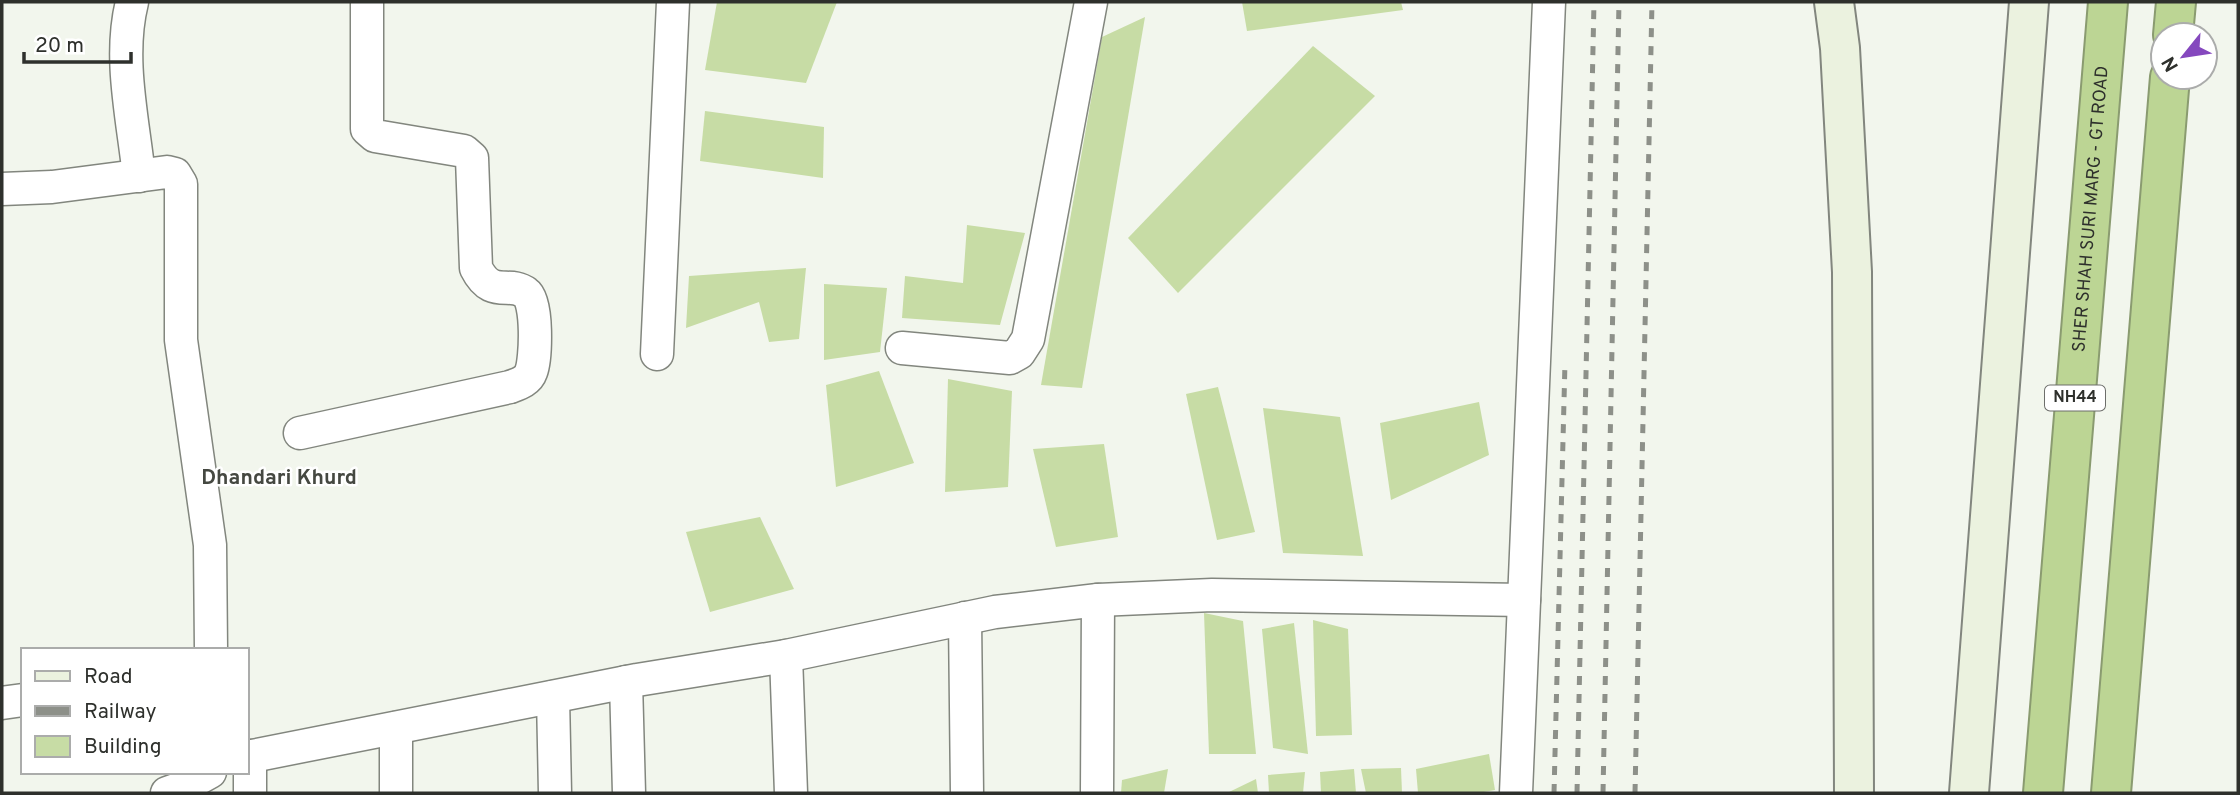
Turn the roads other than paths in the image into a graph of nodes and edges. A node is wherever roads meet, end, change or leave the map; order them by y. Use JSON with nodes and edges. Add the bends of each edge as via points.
{"nodes":[{"id":1,"x":132,"y":2,"type":"edge"},
{"id":2,"x":368,"y":2,"type":"edge"},
{"id":3,"x":673,"y":2,"type":"edge"},
{"id":4,"x":1091,"y":2,"type":"edge"},
{"id":5,"x":1549,"y":2,"type":"edge"},
{"id":6,"x":1834,"y":2,"type":"edge"},
{"id":7,"x":2029,"y":2,"type":"edge"},
{"id":8,"x":2108,"y":2,"type":"edge"},
{"id":9,"x":2176,"y":2,"type":"edge"},
{"id":10,"x":2174,"y":21,"type":"edge"},
{"id":11,"x":2169,"y":91,"type":"edge"},
{"id":12,"x":139,"y":176,"type":"junction"},
{"id":13,"x":2,"y":189,"type":"edge"},
{"id":14,"x":902,"y":348,"type":"dead end"},
{"id":15,"x":657,"y":354,"type":"dead end"},
{"id":16,"x":300,"y":433,"type":"dead end"},
{"id":17,"x":1098,"y":600,"type":"junction"},
{"id":18,"x":1524,"y":600,"type":"junction"},
{"id":19,"x":965,"y":618,"type":"junction"},
{"id":20,"x":211,"y":648,"type":"edge"},
{"id":21,"x":786,"y":656,"type":"junction"},
{"id":22,"x":626,"y":682,"type":"junction"},
{"id":23,"x":553,"y":697,"type":"junction"},
{"id":24,"x":21,"y":700,"type":"edge"},
{"id":25,"x":2,"y":703,"type":"edge"},
{"id":26,"x":396,"y":728,"type":"junction"},
{"id":27,"x":248,"y":757,"type":"edge"},
{"id":28,"x":206,"y":774,"type":"edge"},
{"id":29,"x":167,"y":793,"type":"edge"},
{"id":30,"x":250,"y":793,"type":"edge"},
{"id":31,"x":396,"y":793,"type":"edge"},
{"id":32,"x":555,"y":793,"type":"edge"},
{"id":33,"x":629,"y":793,"type":"edge"},
{"id":34,"x":791,"y":793,"type":"edge"},
{"id":35,"x":967,"y":793,"type":"edge"},
{"id":36,"x":1097,"y":793,"type":"edge"},
{"id":37,"x":1516,"y":793,"type":"edge"},
{"id":38,"x":1854,"y":793,"type":"edge"},
{"id":39,"x":1969,"y":793,"type":"edge"},
{"id":40,"x":2043,"y":793,"type":"edge"},
{"id":41,"x":2111,"y":793,"type":"edge"}],
"edges":[{"from":1,"to":12,"type":"street","via":[[126,58]]},
{"from":2,"to":16,"type":"street","via":[[367,130],[375,136],[464,151],[471,158],[476,268],[490,285],[526,293],[531,300],[533,362],[531,374],[510,387]]},
{"from":3,"to":15,"type":"street"},
{"from":4,"to":14,"type":"street","via":[[1028,339],[1010,358]]},
{"from":5,"to":18,"type":"street"},
{"from":6,"to":38,"type":"street","via":[[1852,272]]},
{"from":7,"to":39,"type":"street"},
{"from":8,"to":40,"type":"highway","name":"SHER SHAH SURI MARG - GT ROAD","number":"NH44"},
{"from":9,"to":10,"type":"highway"},
{"from":11,"to":41,"type":"highway"},
{"from":12,"to":13,"type":"street"},
{"from":12,"to":20,"type":"street","via":[[167,172],[175,174],[181,184],[181,340],[210,545]]},
{"from":17,"to":18,"type":"street","via":[[1212,595]]},
{"from":17,"to":19,"type":"street"},
{"from":17,"to":36,"type":"street"},
{"from":18,"to":37,"type":"street"},
{"from":19,"to":21,"type":"street"},
{"from":19,"to":35,"type":"street"},
{"from":21,"to":22,"type":"street"},
{"from":21,"to":34,"type":"street"},
{"from":22,"to":23,"type":"street"},
{"from":22,"to":33,"type":"street"},
{"from":23,"to":26,"type":"street"},
{"from":23,"to":32,"type":"street"},
{"from":24,"to":25,"type":"street"},
{"from":26,"to":27,"type":"street"},
{"from":26,"to":31,"type":"street"},
{"from":27,"to":30,"type":"street"},
{"from":28,"to":29,"type":"street"}]}
